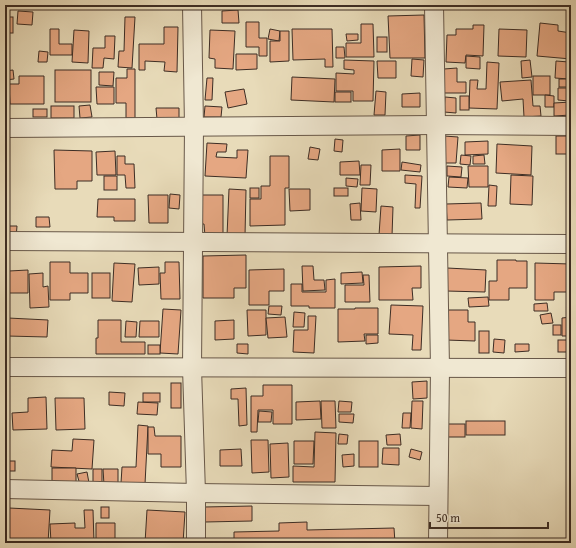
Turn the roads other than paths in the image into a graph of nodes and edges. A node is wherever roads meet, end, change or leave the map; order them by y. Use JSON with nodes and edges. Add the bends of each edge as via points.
{"nodes":[{"id":1,"x":192,"y":5,"type":"edge"},
{"id":2,"x":434,"y":5,"type":"edge"},
{"id":3,"x":436,"y":125,"type":"junction"},
{"id":4,"x":571,"y":126,"type":"edge"},
{"id":5,"x":194,"y":127,"type":"junction"},
{"id":6,"x":5,"y":128,"type":"edge"},
{"id":7,"x":5,"y":241,"type":"edge"},
{"id":8,"x":193,"y":242,"type":"junction"},
{"id":9,"x":439,"y":244,"type":"junction"},
{"id":10,"x":571,"y":244,"type":"edge"},
{"id":11,"x":5,"y":367,"type":"edge"},
{"id":12,"x":192,"y":368,"type":"junction"},
{"id":13,"x":440,"y":368,"type":"junction"},
{"id":14,"x":571,"y":368,"type":"edge"},
{"id":15,"x":5,"y":488,"type":"edge"},
{"id":16,"x":196,"y":493,"type":"junction"},
{"id":17,"x":438,"y":496,"type":"junction"},
{"id":18,"x":196,"y":543,"type":"edge"},
{"id":19,"x":438,"y":543,"type":"edge"}],
"edges":[{"from":1,"to":5,"type":"street"},
{"from":2,"to":3,"type":"street"},
{"from":3,"to":4,"type":"street"},
{"from":3,"to":5,"type":"street"},
{"from":3,"to":9,"type":"street"},
{"from":5,"to":6,"type":"street"},
{"from":5,"to":8,"type":"street"},
{"from":7,"to":8,"type":"street"},
{"from":8,"to":9,"type":"street"},
{"from":8,"to":12,"type":"street"},
{"from":9,"to":10,"type":"street"},
{"from":9,"to":13,"type":"street"},
{"from":11,"to":12,"type":"street"},
{"from":12,"to":13,"type":"street"},
{"from":12,"to":16,"type":"street"},
{"from":13,"to":14,"type":"street"},
{"from":13,"to":17,"type":"street"},
{"from":15,"to":16,"type":"street"},
{"from":16,"to":17,"type":"street"},
{"from":16,"to":18,"type":"street"},
{"from":17,"to":19,"type":"street"}]}
